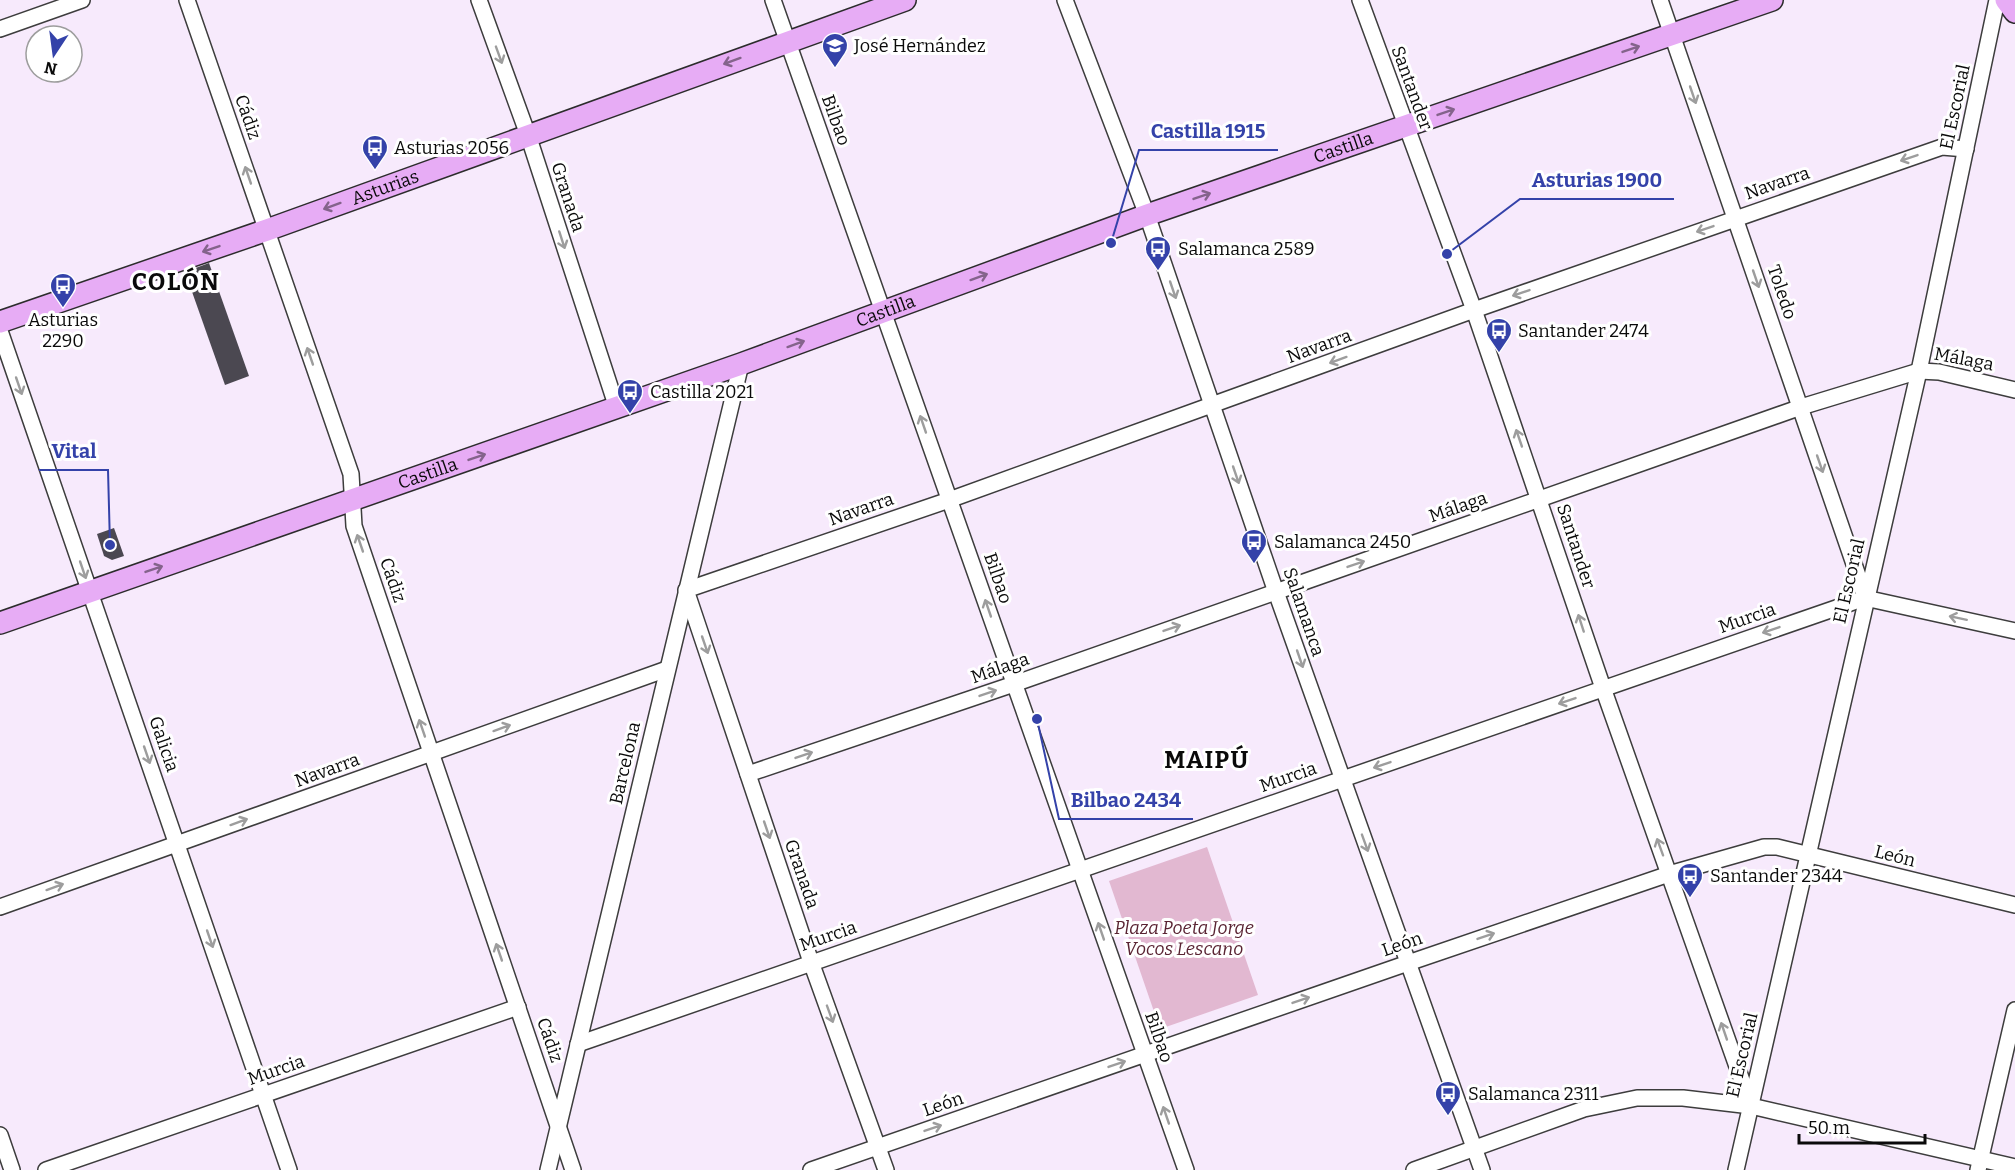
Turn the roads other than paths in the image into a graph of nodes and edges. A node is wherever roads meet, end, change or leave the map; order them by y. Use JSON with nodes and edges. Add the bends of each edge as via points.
{"nodes":[{"id":1,"x":82,"y":0,"type":"edge"},
{"id":2,"x":187,"y":0,"type":"edge"},
{"id":3,"x":479,"y":0,"type":"edge"},
{"id":4,"x":773,"y":0,"type":"edge"},
{"id":5,"x":905,"y":0,"type":"edge"},
{"id":6,"x":1065,"y":0,"type":"edge"},
{"id":7,"x":1360,"y":0,"type":"edge"},
{"id":8,"x":1660,"y":0,"type":"edge"},
{"id":9,"x":1772,"y":0,"type":"edge"},
{"id":10,"x":1997,"y":0,"type":"edge"},
{"id":11,"x":2006,"y":0,"type":"edge"},
{"id":12,"x":47,"y":6,"type":"edge"},
{"id":13,"x":2015,"y":12,"type":"edge"},
{"id":14,"x":0,"y":29,"type":"edge"},
{"id":15,"x":1672,"y":34,"type":"junction"},
{"id":16,"x":787,"y":41,"type":"junction"},
{"id":17,"x":1404,"y":127,"type":"junction"},
{"id":18,"x":528,"y":135,"type":"junction"},
{"id":19,"x":1966,"y":149,"type":"junction"},
{"id":20,"x":1147,"y":215,"type":"junction"},
{"id":21,"x":1735,"y":219,"type":"junction"},
{"id":22,"x":267,"y":230,"type":"junction"},
{"id":23,"x":1474,"y":310,"type":"junction"},
{"id":24,"x":884,"y":312,"type":"junction"},
{"id":25,"x":0,"y":322,"type":"edge"},
{"id":26,"x":0,"y":331,"type":"edge"},
{"id":27,"x":741,"y":364,"type":"junction"},
{"id":28,"x":1919,"y":371,"type":"junction"},
{"id":29,"x":2015,"y":390,"type":"edge"},
{"id":30,"x":1213,"y":406,"type":"junction"},
{"id":31,"x":1802,"y":407,"type":"junction"},
{"id":32,"x":617,"y":408,"type":"junction"},
{"id":33,"x":1540,"y":499,"type":"junction"},
{"id":34,"x":353,"y":500,"type":"junction"},
{"id":35,"x":949,"y":500,"type":"junction"},
{"id":36,"x":686,"y":590,"type":"junction"},
{"id":37,"x":90,"y":592,"type":"junction"},
{"id":38,"x":1276,"y":592,"type":"junction"},
{"id":39,"x":1865,"y":597,"type":"junction"},
{"id":40,"x":0,"y":623,"type":"edge"},
{"id":41,"x":2015,"y":631,"type":"edge"},
{"id":42,"x":667,"y":669,"type":"junction"},
{"id":43,"x":1014,"y":684,"type":"junction"},
{"id":44,"x":1603,"y":688,"type":"junction"},
{"id":45,"x":431,"y":753,"type":"junction"},
{"id":46,"x":748,"y":774,"type":"junction"},
{"id":47,"x":1342,"y":779,"type":"junction"},
{"id":48,"x":177,"y":844,"type":"junction"},
{"id":49,"x":1807,"y":855,"type":"junction"},
{"id":50,"x":1080,"y":870,"type":"junction"},
{"id":51,"x":1670,"y":874,"type":"junction"},
{"id":52,"x":2015,"y":905,"type":"edge"},
{"id":53,"x":0,"y":907,"type":"edge"},
{"id":54,"x":811,"y":962,"type":"junction"},
{"id":55,"x":1408,"y":963,"type":"junction"},
{"id":56,"x":518,"y":1007,"type":"junction"},
{"id":57,"x":2015,"y":1010,"type":"edge"},
{"id":58,"x":578,"y":1044,"type":"junction"},
{"id":59,"x":1145,"y":1054,"type":"junction"},
{"id":60,"x":264,"y":1095,"type":"junction"},
{"id":61,"x":1751,"y":1106,"type":"junction"},
{"id":62,"x":558,"y":1126,"type":"junction"},
{"id":63,"x":0,"y":1135,"type":"edge"},
{"id":64,"x":878,"y":1147,"type":"junction"},
{"id":65,"x":1474,"y":1148,"type":"junction"},
{"id":66,"x":1980,"y":1165,"type":"edge"},
{"id":67,"x":2015,"y":1167,"type":"edge"},
{"id":68,"x":12,"y":1170,"type":"edge"},
{"id":69,"x":46,"y":1170,"type":"edge"},
{"id":70,"x":289,"y":1170,"type":"edge"},
{"id":71,"x":548,"y":1170,"type":"edge"},
{"id":72,"x":573,"y":1170,"type":"edge"},
{"id":73,"x":811,"y":1170,"type":"edge"},
{"id":74,"x":886,"y":1170,"type":"edge"},
{"id":75,"x":1186,"y":1170,"type":"edge"},
{"id":76,"x":1414,"y":1170,"type":"edge"},
{"id":77,"x":1482,"y":1170,"type":"edge"},
{"id":78,"x":1736,"y":1170,"type":"edge"}],
"edges":[{"from":1,"to":12,"type":"street"},
{"from":22,"to":2,"type":"street","name":"Cádiz","one_way":true},
{"from":3,"to":18,"type":"street","name":"Granada","one_way":true},
{"from":4,"to":16,"type":"street","name":"Bilbao"},
{"from":5,"to":16,"type":"street","name":"Asturias"},
{"from":6,"to":20,"type":"street","name":"Salamanca"},
{"from":7,"to":17,"type":"street","name":"Santander"},
{"from":8,"to":15,"type":"street","name":"Toledo"},
{"from":9,"to":15,"type":"street","name":"Castilla"},
{"from":10,"to":19,"type":"street","name":"El Escorial"},
{"from":11,"to":13,"type":"street"},
{"from":12,"to":14,"type":"street"},
{"from":17,"to":15,"type":"street","name":"Castilla","one_way":true},
{"from":15,"to":21,"type":"street","name":"Toledo","one_way":true},
{"from":16,"to":18,"type":"street","name":"Asturias","one_way":true},
{"from":16,"to":24,"type":"street","name":"Bilbao"},
{"from":20,"to":17,"type":"street","name":"Castilla","one_way":true},
{"from":17,"to":23,"type":"street","name":"Santander"},
{"from":18,"to":22,"type":"street","name":"Asturias","one_way":true},
{"from":18,"to":32,"type":"street","name":"Granada","one_way":true},
{"from":19,"to":21,"type":"street","name":"Navarra","one_way":true,"via":[[1942,147]]},
{"from":19,"to":28,"type":"street","name":"El Escorial"},
{"from":24,"to":20,"type":"street","name":"Castilla","one_way":true},
{"from":20,"to":30,"type":"street","name":"Salamanca","one_way":true},
{"from":21,"to":23,"type":"street","name":"Navarra","one_way":true},
{"from":21,"to":31,"type":"street","name":"Toledo","one_way":true},
{"from":22,"to":25,"type":"street","name":"Asturias","one_way":true},
{"from":34,"to":22,"type":"street","name":"Cádiz","one_way":true,"via":[[351,474]]},
{"from":23,"to":30,"type":"street","name":"Navarra","one_way":true},
{"from":33,"to":23,"type":"street","name":"Santander","one_way":true},
{"from":27,"to":24,"type":"street","name":"Castilla","one_way":true},
{"from":35,"to":24,"type":"street","name":"Bilbao","one_way":true},
{"from":26,"to":37,"type":"street","name":"Galicia","one_way":true},
{"from":27,"to":32,"type":"street","name":"Castilla"},
{"from":27,"to":36,"type":"street","name":"Barcelona"},
{"from":28,"to":29,"type":"street","name":"Málaga"},
{"from":28,"to":31,"type":"street","name":"Málaga"},
{"from":28,"to":39,"type":"street","name":"El Escorial"},
{"from":30,"to":35,"type":"street","name":"Navarra"},
{"from":30,"to":38,"type":"street","name":"Salamanca","one_way":true},
{"from":31,"to":33,"type":"street","name":"Málaga"},
{"from":31,"to":39,"type":"street","name":"Toledo","one_way":true},
{"from":34,"to":32,"type":"street","name":"Castilla","one_way":true},
{"from":38,"to":33,"type":"street","name":"Málaga","one_way":true},
{"from":44,"to":33,"type":"street","name":"Santander","one_way":true},
{"from":37,"to":34,"type":"street","name":"Castilla","one_way":true},
{"from":45,"to":34,"type":"street","name":"Cádiz","one_way":true,"via":[[354,526]]},
{"from":35,"to":36,"type":"street","name":"Navarra"},
{"from":43,"to":35,"type":"street","name":"Bilbao","one_way":true},
{"from":36,"to":42,"type":"street","name":"Barcelona"},
{"from":36,"to":46,"type":"street","name":"Granada","one_way":true},
{"from":37,"to":40,"type":"street","name":"Castilla"},
{"from":37,"to":48,"type":"street","name":"Galicia","one_way":true},
{"from":43,"to":38,"type":"street","name":"Málaga","one_way":true},
{"from":38,"to":47,"type":"street","name":"Salamanca","one_way":true},
{"from":41,"to":39,"type":"street","one_way":true},
{"from":39,"to":44,"type":"street","name":"Murcia","one_way":true},
{"from":39,"to":49,"type":"street","name":"El Escorial"},
{"from":45,"to":42,"type":"street","name":"Navarra","one_way":true},
{"from":42,"to":58,"type":"street","name":"Barcelona"},
{"from":46,"to":43,"type":"street","name":"Málaga","one_way":true},
{"from":43,"to":50,"type":"street","name":"Bilbao"},
{"from":44,"to":47,"type":"street","name":"Murcia","one_way":true},
{"from":51,"to":44,"type":"street","name":"Santander","one_way":true},
{"from":48,"to":45,"type":"street","name":"Navarra","one_way":true},
{"from":56,"to":45,"type":"street","name":"Cádiz","one_way":true},
{"from":46,"to":54,"type":"street","name":"Granada","one_way":true},
{"from":47,"to":50,"type":"street","name":"Murcia"},
{"from":47,"to":55,"type":"street","name":"Salamanca","one_way":true},
{"from":53,"to":48,"type":"street","name":"Navarra","one_way":true},
{"from":48,"to":60,"type":"street","name":"Galicia","one_way":true},
{"from":49,"to":51,"type":"street","name":"León","via":[[1764,846]]},
{"from":49,"to":52,"type":"street","name":"León"},
{"from":49,"to":61,"type":"street","name":"El Escorial"},
{"from":50,"to":54,"type":"street","name":"Murcia"},
{"from":59,"to":50,"type":"street","name":"Bilbao","one_way":true},
{"from":55,"to":51,"type":"street","name":"León","one_way":true},
{"from":61,"to":51,"type":"street","name":"Santander","one_way":true},
{"from":54,"to":58,"type":"street","name":"Murcia"},
{"from":54,"to":64,"type":"street","name":"Granada","one_way":true},
{"from":59,"to":55,"type":"street","name":"León","one_way":true},
{"from":55,"to":65,"type":"street","name":"Salamanca"},
{"from":56,"to":60,"type":"street","name":"Murcia"},
{"from":56,"to":62,"type":"street","name":"Cádiz"},
{"from":57,"to":66,"type":"street"},
{"from":58,"to":62,"type":"street","name":"Barcelona"},
{"from":64,"to":59,"type":"street","name":"León","one_way":true},
{"from":75,"to":59,"type":"street","name":"Bilbao","one_way":true},
{"from":60,"to":69,"type":"street","name":"Murcia"},
{"from":60,"to":70,"type":"street","name":"Galicia"},
{"from":61,"to":65,"type":"street","via":[[1683,1098],[1638,1098],[1584,1109]]},
{"from":61,"to":66,"type":"street"},
{"from":61,"to":78,"type":"street","name":"El Escorial"},
{"from":62,"to":71,"type":"street","name":"Barcelona"},
{"from":62,"to":72,"type":"street","name":"Cádiz"},
{"from":63,"to":68,"type":"street"},
{"from":64,"to":73,"type":"street","name":"León"},
{"from":64,"to":74,"type":"street","name":"Granada"},
{"from":65,"to":76,"type":"street"},
{"from":65,"to":77,"type":"street","name":"Salamanca"},
{"from":66,"to":67,"type":"street"}]}
